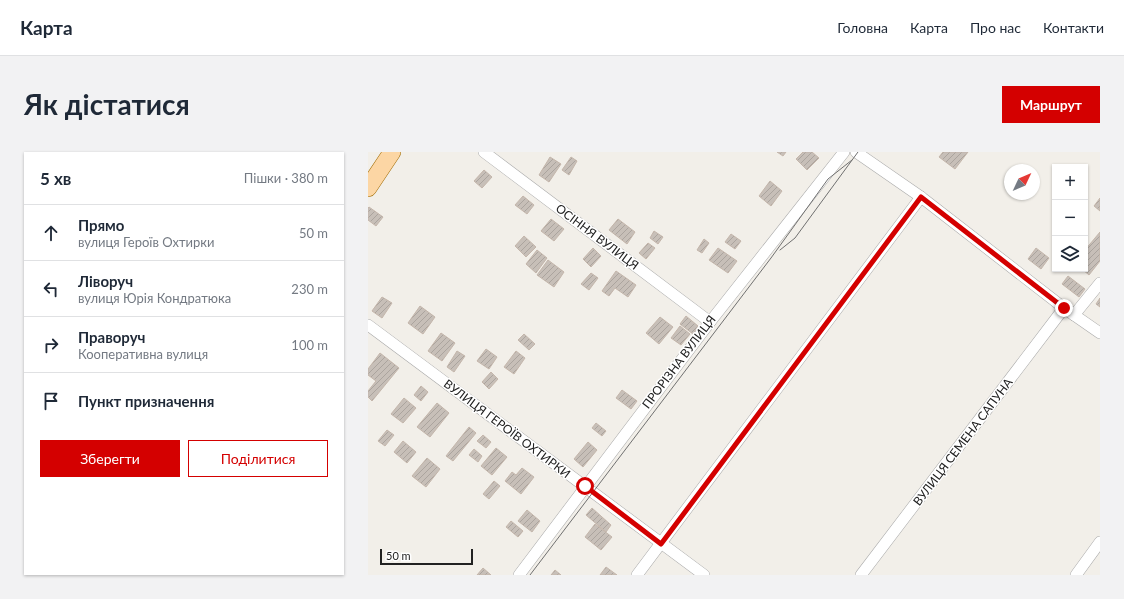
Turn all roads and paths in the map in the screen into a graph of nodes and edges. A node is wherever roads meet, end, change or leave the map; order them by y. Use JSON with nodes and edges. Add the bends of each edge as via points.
{"nodes":[{"id":1,"x":392,"y":152,"type":"edge"},
{"id":2,"x":484,"y":152,"type":"edge"},
{"id":3,"x":844,"y":152,"type":"edge"},
{"id":4,"x":856,"y":152,"type":"edge"},
{"id":5,"x":368,"y":188,"type":"edge"},
{"id":6,"x":921,"y":197,"type":"junction"},
{"id":7,"x":1100,"y":283,"type":"edge"},
{"id":8,"x":1064,"y":308,"type":"junction"},
{"id":9,"x":1074,"y":315,"type":"junction"},
{"id":10,"x":710,"y":322,"type":"junction"},
{"id":11,"x":368,"y":325,"type":"edge"},
{"id":12,"x":1100,"y":333,"type":"edge"},
{"id":13,"x":585,"y":486,"type":"junction"},
{"id":14,"x":1100,"y":542,"type":"edge"},
{"id":15,"x":661,"y":544,"type":"junction"},
{"id":16,"x":519,"y":575,"type":"edge"},
{"id":17,"x":637,"y":575,"type":"edge"},
{"id":18,"x":704,"y":575,"type":"edge"},
{"id":19,"x":861,"y":575,"type":"edge"},
{"id":20,"x":1076,"y":575,"type":"edge"}],
"edges":[{"from":1,"to":5,"type":"main road"},
{"from":2,"to":10,"type":"street","name":"ОСІННЯ ВУЛИЦЯ"},
{"from":3,"to":10,"type":"street","name":"ПРОРІЗНА ВУЛИЦЯ"},
{"from":4,"to":6,"type":"street"},
{"from":6,"to":8,"type":"street"},
{"from":6,"to":15,"type":"street"},
{"from":7,"to":9,"type":"street"},
{"from":8,"to":9,"type":"street"},
{"from":8,"to":19,"type":"street","name":"ВУЛИЦЯ СЕМЕНА САПУНА"},
{"from":9,"to":12,"type":"street"},
{"from":10,"to":13,"type":"street","name":"ПРОРІЗНА ВУЛИЦЯ"},
{"from":11,"to":13,"type":"street","name":"ВУЛИЦЯ ГЕРОЇВ ОХТИРКИ"},
{"from":13,"to":15,"type":"street","name":"ВУЛИЦЯ ГЕРОЇВ ОХТИРКИ"},
{"from":13,"to":16,"type":"street","name":"ПРОРІЗНА ВУЛИЦЯ"},
{"from":14,"to":20,"type":"street"},
{"from":15,"to":17,"type":"street"},
{"from":15,"to":18,"type":"street","name":"ВУЛИЦЯ ГЕРОЇВ ОХТИРКИ"}]}
